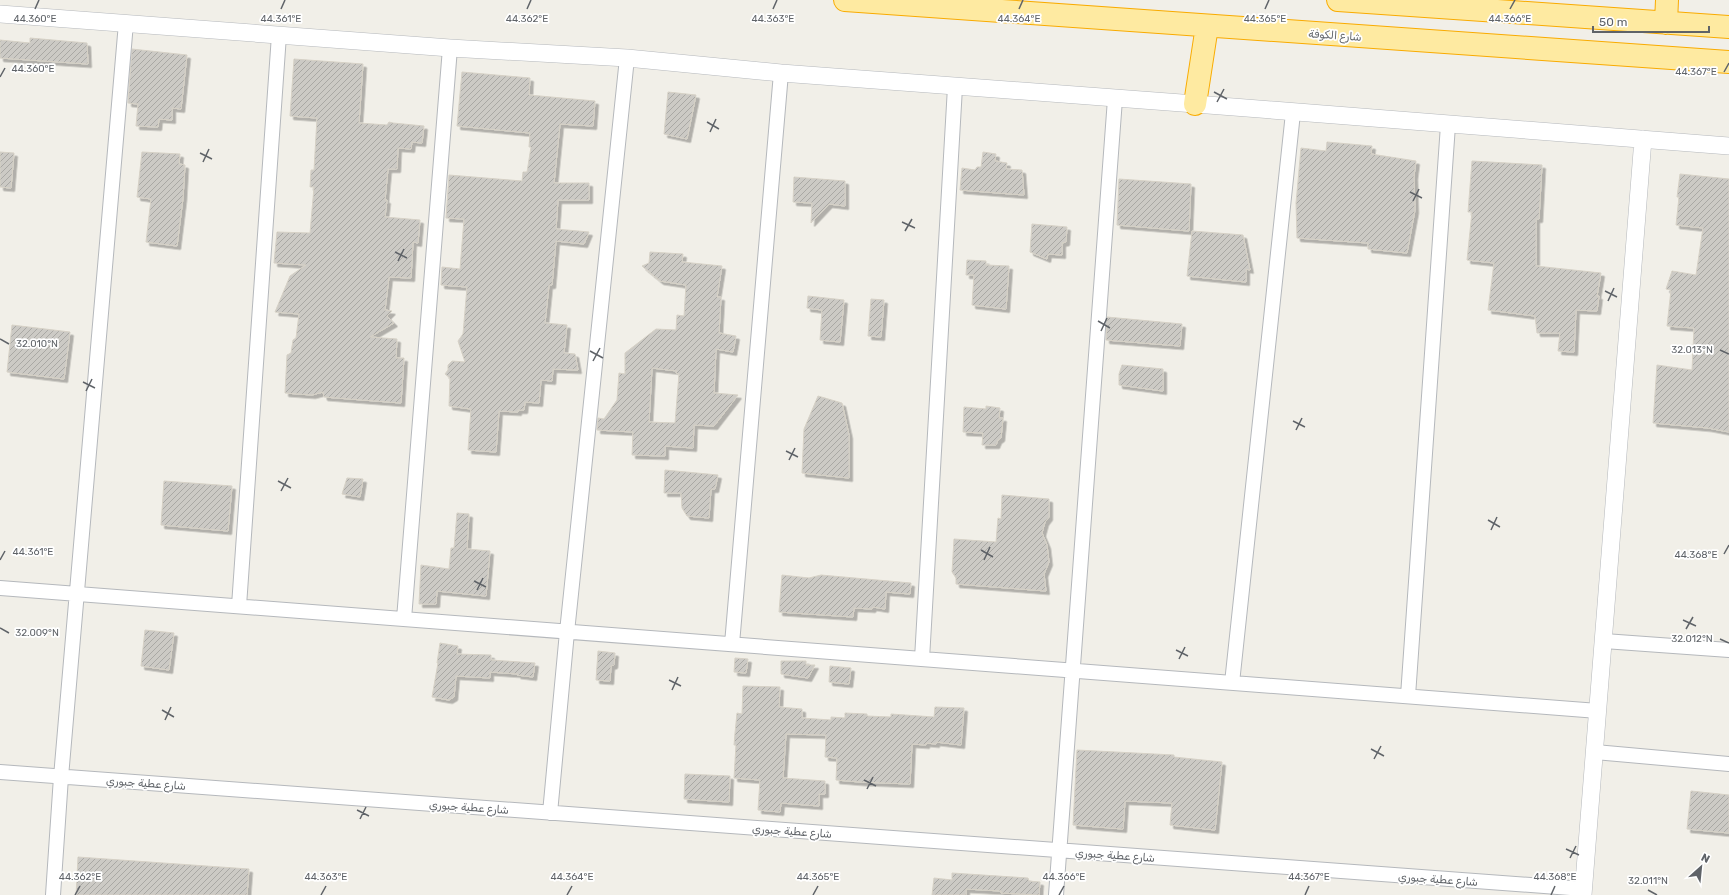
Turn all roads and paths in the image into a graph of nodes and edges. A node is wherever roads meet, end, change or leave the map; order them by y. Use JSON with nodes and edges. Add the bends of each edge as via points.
{"nodes":[{"id":1,"x":845,"y":0,"type":"edge"},
{"id":2,"x":1338,"y":0,"type":"edge"},
{"id":3,"x":1667,"y":0,"type":"edge"},
{"id":4,"x":1434,"y":4,"type":"edge"},
{"id":5,"x":0,"y":14,"type":"edge"},
{"id":6,"x":126,"y":23,"type":"junction"},
{"id":7,"x":1666,"y":23,"type":"junction"},
{"id":8,"x":1207,"y":26,"type":"junction"},
{"id":9,"x":1729,"y":27,"type":"edge"},
{"id":10,"x":278,"y":35,"type":"junction"},
{"id":11,"x":450,"y":48,"type":"junction"},
{"id":12,"x":627,"y":58,"type":"junction"},
{"id":13,"x":1729,"y":62,"type":"edge"},
{"id":14,"x":781,"y":74,"type":"junction"},
{"id":15,"x":955,"y":87,"type":"junction"},
{"id":16,"x":1115,"y":99,"type":"junction"},
{"id":17,"x":1196,"y":104,"type":"junction"},
{"id":18,"x":1293,"y":113,"type":"junction"},
{"id":19,"x":1448,"y":125,"type":"junction"},
{"id":20,"x":1643,"y":139,"type":"junction"},
{"id":21,"x":1729,"y":146,"type":"edge"},
{"id":22,"x":0,"y":588,"type":"edge"},
{"id":23,"x":77,"y":594,"type":"junction"},
{"id":24,"x":239,"y":606,"type":"junction"},
{"id":25,"x":404,"y":619,"type":"junction"},
{"id":26,"x":567,"y":632,"type":"junction"},
{"id":27,"x":1604,"y":641,"type":"junction"},
{"id":28,"x":732,"y":644,"type":"junction"},
{"id":29,"x":1729,"y":650,"type":"edge"},
{"id":30,"x":922,"y":659,"type":"junction"},
{"id":31,"x":1071,"y":670,"type":"junction"},
{"id":32,"x":1232,"y":683,"type":"junction"},
{"id":33,"x":1408,"y":696,"type":"junction"},
{"id":34,"x":1598,"y":711,"type":"junction"},
{"id":35,"x":1595,"y":752,"type":"junction"},
{"id":36,"x":1729,"y":764,"type":"edge"},
{"id":37,"x":0,"y":772,"type":"edge"},
{"id":38,"x":61,"y":777,"type":"junction"},
{"id":39,"x":550,"y":813,"type":"junction"},
{"id":40,"x":1059,"y":851,"type":"junction"},
{"id":41,"x":1584,"y":892,"type":"edge"},
{"id":42,"x":53,"y":895,"type":"edge"},
{"id":43,"x":1056,"y":895,"type":"edge"}],
"edges":[{"from":1,"to":8,"type":"highway","name":"شارع الكوفة"},
{"from":2,"to":4,"type":"highway"},
{"from":3,"to":7,"type":"highway"},
{"from":4,"to":7,"type":"highway"},
{"from":5,"to":6,"type":"street"},
{"from":6,"to":10,"type":"street"},
{"from":6,"to":23,"type":"street"},
{"from":7,"to":9,"type":"highway"},
{"from":8,"to":13,"type":"highway","name":"شارع الكوفة"},
{"from":8,"to":17,"type":"highway"},
{"from":10,"to":11,"type":"street"},
{"from":10,"to":24,"type":"street"},
{"from":11,"to":12,"type":"street"},
{"from":11,"to":25,"type":"street"},
{"from":12,"to":14,"type":"street"},
{"from":12,"to":26,"type":"street"},
{"from":14,"to":15,"type":"street"},
{"from":14,"to":28,"type":"street"},
{"from":15,"to":16,"type":"street"},
{"from":15,"to":30,"type":"street"},
{"from":16,"to":17,"type":"street"},
{"from":16,"to":31,"type":"street"},
{"from":17,"to":18,"type":"street"},
{"from":18,"to":19,"type":"street"},
{"from":18,"to":32,"type":"street"},
{"from":19,"to":20,"type":"street"},
{"from":19,"to":33,"type":"street"},
{"from":20,"to":21,"type":"street"},
{"from":20,"to":27,"type":"street"},
{"from":22,"to":23,"type":"street"},
{"from":23,"to":24,"type":"street"},
{"from":23,"to":38,"type":"street"},
{"from":24,"to":25,"type":"street"},
{"from":25,"to":26,"type":"street"},
{"from":26,"to":28,"type":"street"},
{"from":26,"to":39,"type":"street"},
{"from":27,"to":29,"type":"street"},
{"from":27,"to":34,"type":"street"},
{"from":28,"to":30,"type":"street"},
{"from":30,"to":31,"type":"street"},
{"from":31,"to":32,"type":"street"},
{"from":31,"to":40,"type":"street"},
{"from":32,"to":33,"type":"street"},
{"from":33,"to":34,"type":"street"},
{"from":34,"to":35,"type":"street"},
{"from":35,"to":36,"type":"street"},
{"from":35,"to":41,"type":"street"},
{"from":37,"to":38,"type":"street","name":"شارع عطية جبوري"},
{"from":38,"to":39,"type":"street","name":"شارع عطية جبوري"},
{"from":38,"to":42,"type":"street"},
{"from":39,"to":40,"type":"street","name":"شارع عطية جبوري"},
{"from":40,"to":41,"type":"street","name":"شارع عطية جبوري"},
{"from":40,"to":43,"type":"street"}]}
